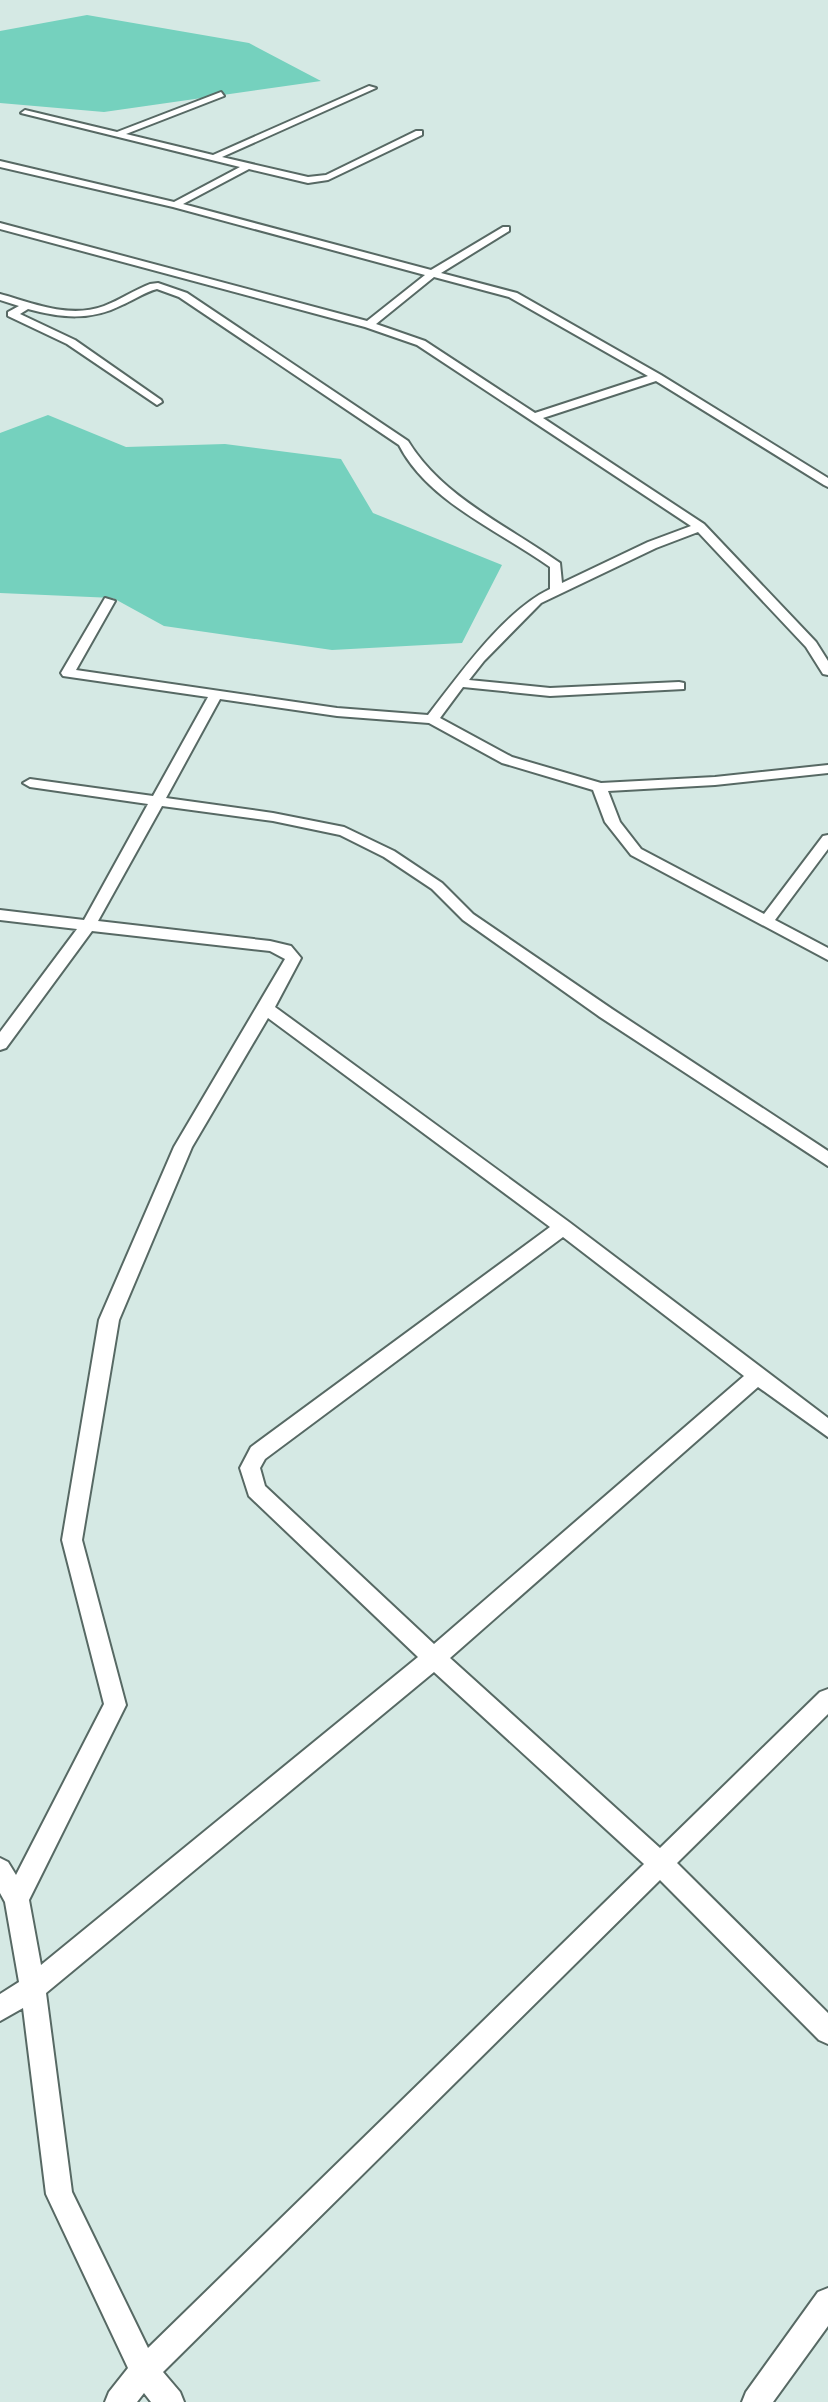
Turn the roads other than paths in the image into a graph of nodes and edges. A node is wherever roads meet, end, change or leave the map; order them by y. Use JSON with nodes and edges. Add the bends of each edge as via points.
{"nodes":[{"id":1,"x":372,"y":88,"type":"dead end"},
{"id":2,"x":221,"y":94,"type":"dead end"},
{"id":3,"x":25,"y":113,"type":"dead end"},
{"id":4,"x":419,"y":133,"type":"dead end"},
{"id":5,"x":117,"y":135,"type":"junction"},
{"id":6,"x":213,"y":158,"type":"junction"},
{"id":7,"x":0,"y":164,"type":"edge"},
{"id":8,"x":248,"y":166,"type":"junction"},
{"id":9,"x":175,"y":205,"type":"junction"},
{"id":10,"x":0,"y":226,"type":"edge"},
{"id":11,"x":495,"y":226,"type":"dead end"},
{"id":12,"x":432,"y":274,"type":"junction"},
{"id":13,"x":3,"y":299,"type":"edge"},
{"id":14,"x":29,"y":304,"type":"junction"},
{"id":15,"x":369,"y":325,"type":"junction"},
{"id":16,"x":657,"y":377,"type":"junction"},
{"id":17,"x":157,"y":402,"type":"dead end"},
{"id":18,"x":532,"y":418,"type":"junction"},
{"id":19,"x":828,"y":483,"type":"edge"},
{"id":20,"x":700,"y":527,"type":"junction"},
{"id":21,"x":556,"y":590,"type":"junction"},
{"id":22,"x":109,"y":601,"type":"dead end"},
{"id":23,"x":828,"y":671,"type":"edge"},
{"id":24,"x":461,"y":683,"type":"junction"},
{"id":25,"x":679,"y":686,"type":"dead end"},
{"id":26,"x":215,"y":696,"type":"junction"},
{"id":27,"x":432,"y":719,"type":"junction"},
{"id":28,"x":828,"y":769,"type":"edge"},
{"id":29,"x":30,"y":783,"type":"dead end"},
{"id":30,"x":600,"y":787,"type":"junction"},
{"id":31,"x":157,"y":802,"type":"junction"},
{"id":32,"x":828,"y":839,"type":"edge"},
{"id":33,"x":0,"y":915,"type":"edge"},
{"id":34,"x":766,"y":922,"type":"junction"},
{"id":35,"x":89,"y":924,"type":"junction"},
{"id":36,"x":828,"y":955,"type":"edge"},
{"id":37,"x":266,"y":1009,"type":"junction"},
{"id":38,"x":0,"y":1044,"type":"edge"},
{"id":39,"x":828,"y":1160,"type":"edge"},
{"id":40,"x":563,"y":1227,"type":"junction"},
{"id":41,"x":756,"y":1377,"type":"junction"},
{"id":42,"x":828,"y":1429,"type":"edge"},
{"id":43,"x":434,"y":1658,"type":"junction"},
{"id":44,"x":828,"y":1699,"type":"edge"},
{"id":45,"x":662,"y":1865,"type":"junction"},
{"id":46,"x":0,"y":1870,"type":"edge"},
{"id":47,"x":17,"y":1899,"type":"junction"},
{"id":48,"x":33,"y":1988,"type":"junction"},
{"id":49,"x":0,"y":2008,"type":"edge"},
{"id":50,"x":828,"y":2031,"type":"edge"},
{"id":51,"x":828,"y":2302,"type":"edge"},
{"id":52,"x":144,"y":2371,"type":"junction"},
{"id":53,"x":119,"y":2402,"type":"edge"},
{"id":54,"x":170,"y":2402,"type":"edge"},
{"id":55,"x":756,"y":2402,"type":"edge"}],
"edges":[{"from":1,"to":6,"type":"street"},
{"from":2,"to":5,"type":"street"},
{"from":3,"to":5,"type":"street"},
{"from":4,"to":8,"type":"street","via":[[319,180]]},
{"from":5,"to":6,"type":"street"},
{"from":6,"to":8,"type":"street"},
{"from":7,"to":9,"type":"street"},
{"from":8,"to":9,"type":"street"},
{"from":9,"to":12,"type":"street"},
{"from":10,"to":15,"type":"street"},
{"from":11,"to":12,"type":"street","via":[[506,229]]},
{"from":12,"to":15,"type":"street"},
{"from":12,"to":16,"type":"street","via":[[527,301]]},
{"from":13,"to":14,"type":"street"},
{"from":14,"to":17,"type":"street","via":[[12,314],[71,342]]},
{"from":14,"to":21,"type":"street","via":[[90,313],[158,286],[191,300],[404,443],[415,462],[463,505],[556,566]]},
{"from":15,"to":18,"type":"street","via":[[421,343]]},
{"from":16,"to":18,"type":"street"},
{"from":16,"to":19,"type":"street"},
{"from":18,"to":20,"type":"street"},
{"from":20,"to":21,"type":"street"},
{"from":20,"to":23,"type":"street","via":[[811,645]]},
{"from":21,"to":24,"type":"street","via":[[508,626]]},
{"from":22,"to":26,"type":"street","via":[[68,673]]},
{"from":24,"to":25,"type":"street","via":[[550,692]]},
{"from":24,"to":27,"type":"street"},
{"from":26,"to":27,"type":"street"},
{"from":26,"to":31,"type":"street"},
{"from":27,"to":30,"type":"street","via":[[507,760]]},
{"from":28,"to":30,"type":"street"},
{"from":29,"to":31,"type":"street"},
{"from":30,"to":34,"type":"street","via":[[617,831],[636,852]]},
{"from":31,"to":35,"type":"street"},
{"from":31,"to":39,"type":"street","via":[[320,825],[389,854],[437,886],[468,917]]},
{"from":32,"to":34,"type":"street"},
{"from":33,"to":35,"type":"street"},
{"from":34,"to":36,"type":"street"},
{"from":35,"to":37,"type":"street","via":[[285,950],[293,958],[291,966]]},
{"from":35,"to":38,"type":"street"},
{"from":37,"to":40,"type":"street"},
{"from":37,"to":47,"type":"street","via":[[183,1147],[109,1320],[72,1540],[115,1705]]},
{"from":40,"to":41,"type":"street"},
{"from":40,"to":43,"type":"street","via":[[258,1453],[250,1468],[256,1490]]},
{"from":41,"to":42,"type":"street"},
{"from":41,"to":43,"type":"street"},
{"from":43,"to":45,"type":"street"},
{"from":43,"to":48,"type":"street"},
{"from":44,"to":45,"type":"street"},
{"from":45,"to":50,"type":"street"},
{"from":45,"to":52,"type":"street"},
{"from":46,"to":47,"type":"street"},
{"from":47,"to":48,"type":"street"},
{"from":48,"to":49,"type":"street"},
{"from":48,"to":52,"type":"street","via":[[59,2194]]},
{"from":51,"to":55,"type":"street"},
{"from":52,"to":53,"type":"street"},
{"from":52,"to":54,"type":"street"}]}
